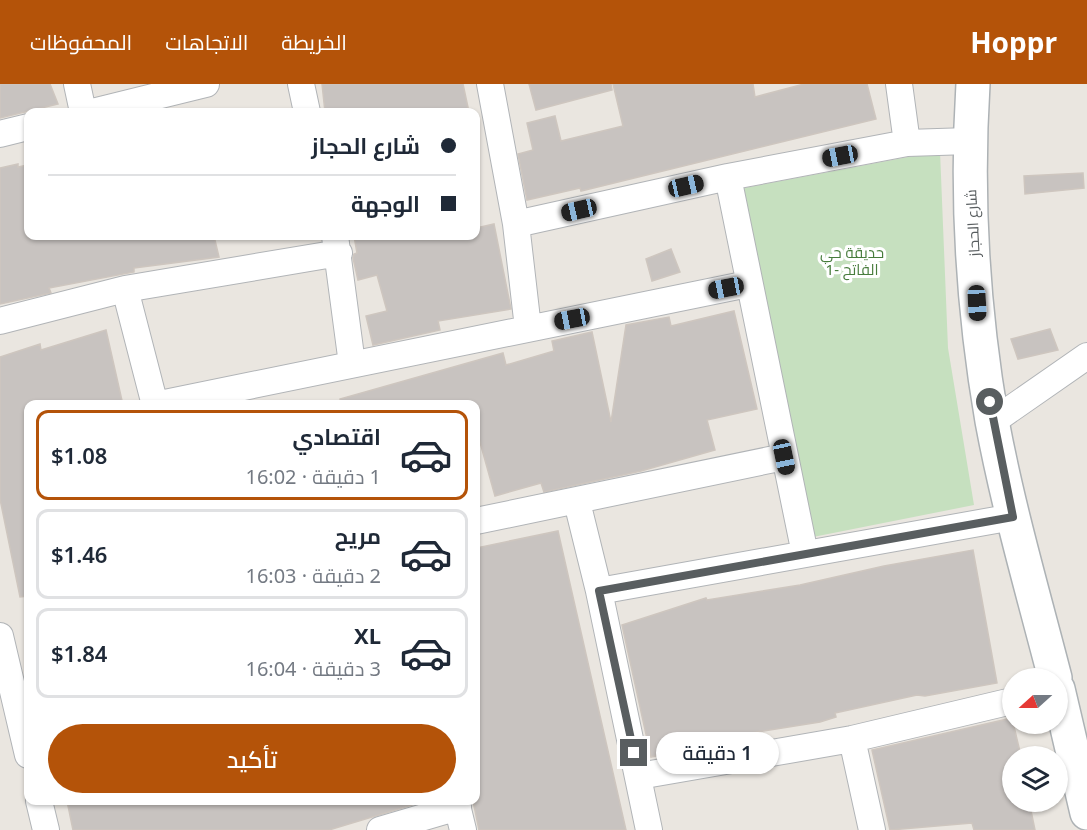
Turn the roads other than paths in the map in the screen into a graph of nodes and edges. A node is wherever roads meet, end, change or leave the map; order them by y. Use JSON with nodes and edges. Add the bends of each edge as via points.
{"nodes":[{"id":1,"x":77,"y":84,"type":"edge"},
{"id":2,"x":206,"y":84,"type":"edge"},
{"id":3,"x":300,"y":84,"type":"edge"},
{"id":4,"x":490,"y":84,"type":"edge"},
{"id":5,"x":900,"y":84,"type":"edge"},
{"id":6,"x":973,"y":84,"type":"edge"},
{"id":7,"x":82,"y":108,"type":"edge"},
{"id":8,"x":108,"y":108,"type":"edge"},
{"id":9,"x":306,"y":108,"type":"edge"},
{"id":10,"x":24,"y":128,"type":"edge"},
{"id":11,"x":0,"y":134,"type":"edge"},
{"id":12,"x":969,"y":141,"type":"junction"},
{"id":13,"x":907,"y":143,"type":"junction"},
{"id":14,"x":728,"y":177,"type":"junction"},
{"id":15,"x":516,"y":224,"type":"junction"},
{"id":16,"x":337,"y":244,"type":"edge"},
{"id":17,"x":748,"y":284,"type":"junction"},
{"id":18,"x":125,"y":289,"type":"junction"},
{"id":19,"x":0,"y":321,"type":"edge"},
{"id":20,"x":528,"y":328,"type":"junction"},
{"id":21,"x":1087,"y":356,"type":"edge"},
{"id":22,"x":352,"y":364,"type":"junction"},
{"id":23,"x":154,"y":400,"type":"edge"},
{"id":24,"x":179,"y":400,"type":"edge"},
{"id":25,"x":993,"y":422,"type":"junction"},
{"id":26,"x":784,"y":457,"type":"junction"},
{"id":27,"x":577,"y":502,"type":"junction"},
{"id":28,"x":1013,"y":517,"type":"junction"},
{"id":29,"x":480,"y":520,"type":"edge"},
{"id":30,"x":805,"y":554,"type":"junction"},
{"id":31,"x":599,"y":591,"type":"junction"},
{"id":32,"x":0,"y":636,"type":"edge"},
{"id":33,"x":1052,"y":668,"type":"edge"},
{"id":34,"x":1002,"y":703,"type":"edge"},
{"id":35,"x":0,"y":726,"type":"edge"},
{"id":36,"x":24,"y":729,"type":"edge"},
{"id":37,"x":1068,"y":732,"type":"edge"},
{"id":38,"x":24,"y":739,"type":"edge"},
{"id":39,"x":852,"y":739,"type":"junction"},
{"id":40,"x":639,"y":776,"type":"junction"},
{"id":41,"x":40,"y":805,"type":"edge"},
{"id":42,"x":459,"y":812,"type":"edge"},
{"id":43,"x":1087,"y":813,"type":"edge"},
{"id":44,"x":45,"y":830,"type":"edge"},
{"id":45,"x":380,"y":830,"type":"edge"},
{"id":46,"x":649,"y":830,"type":"edge"},
{"id":47,"x":872,"y":830,"type":"edge"}],
"edges":[{"from":1,"to":7,"type":"street"},
{"from":2,"to":8,"type":"street"},
{"from":3,"to":9,"type":"street"},
{"from":4,"to":15,"type":"street"},
{"from":5,"to":13,"type":"street"},
{"from":6,"to":12,"type":"main road","name":"شارع الحجاز"},
{"from":10,"to":11,"type":"street"},
{"from":12,"to":13,"type":"street"},
{"from":12,"to":25,"type":"main road","name":"شارع الحجاز","via":[[978,325]]},
{"from":13,"to":14,"type":"street"},
{"from":14,"to":15,"type":"street"},
{"from":14,"to":17,"type":"street"},
{"from":15,"to":20,"type":"street"},
{"from":16,"to":18,"type":"street"},
{"from":16,"to":22,"type":"street"},
{"from":17,"to":20,"type":"street"},
{"from":17,"to":26,"type":"street"},
{"from":18,"to":19,"type":"street"},
{"from":18,"to":23,"type":"street"},
{"from":20,"to":22,"type":"street"},
{"from":21,"to":25,"type":"street"},
{"from":22,"to":24,"type":"street"},
{"from":25,"to":28,"type":"main road","name":"شارع الحجاز"},
{"from":26,"to":27,"type":"street"},
{"from":26,"to":30,"type":"street"},
{"from":27,"to":29,"type":"street"},
{"from":27,"to":31,"type":"street"},
{"from":28,"to":30,"type":"street"},
{"from":28,"to":33,"type":"main road","name":"شارع الحجاز"},
{"from":30,"to":31,"type":"street"},
{"from":31,"to":40,"type":"street"},
{"from":32,"to":36,"type":"street"},
{"from":34,"to":39,"type":"street"},
{"from":35,"to":38,"type":"street"},
{"from":37,"to":43,"type":"main road"},
{"from":39,"to":40,"type":"street"},
{"from":39,"to":47,"type":"street"},
{"from":40,"to":46,"type":"street"},
{"from":41,"to":44,"type":"street"},
{"from":42,"to":45,"type":"street"}]}
